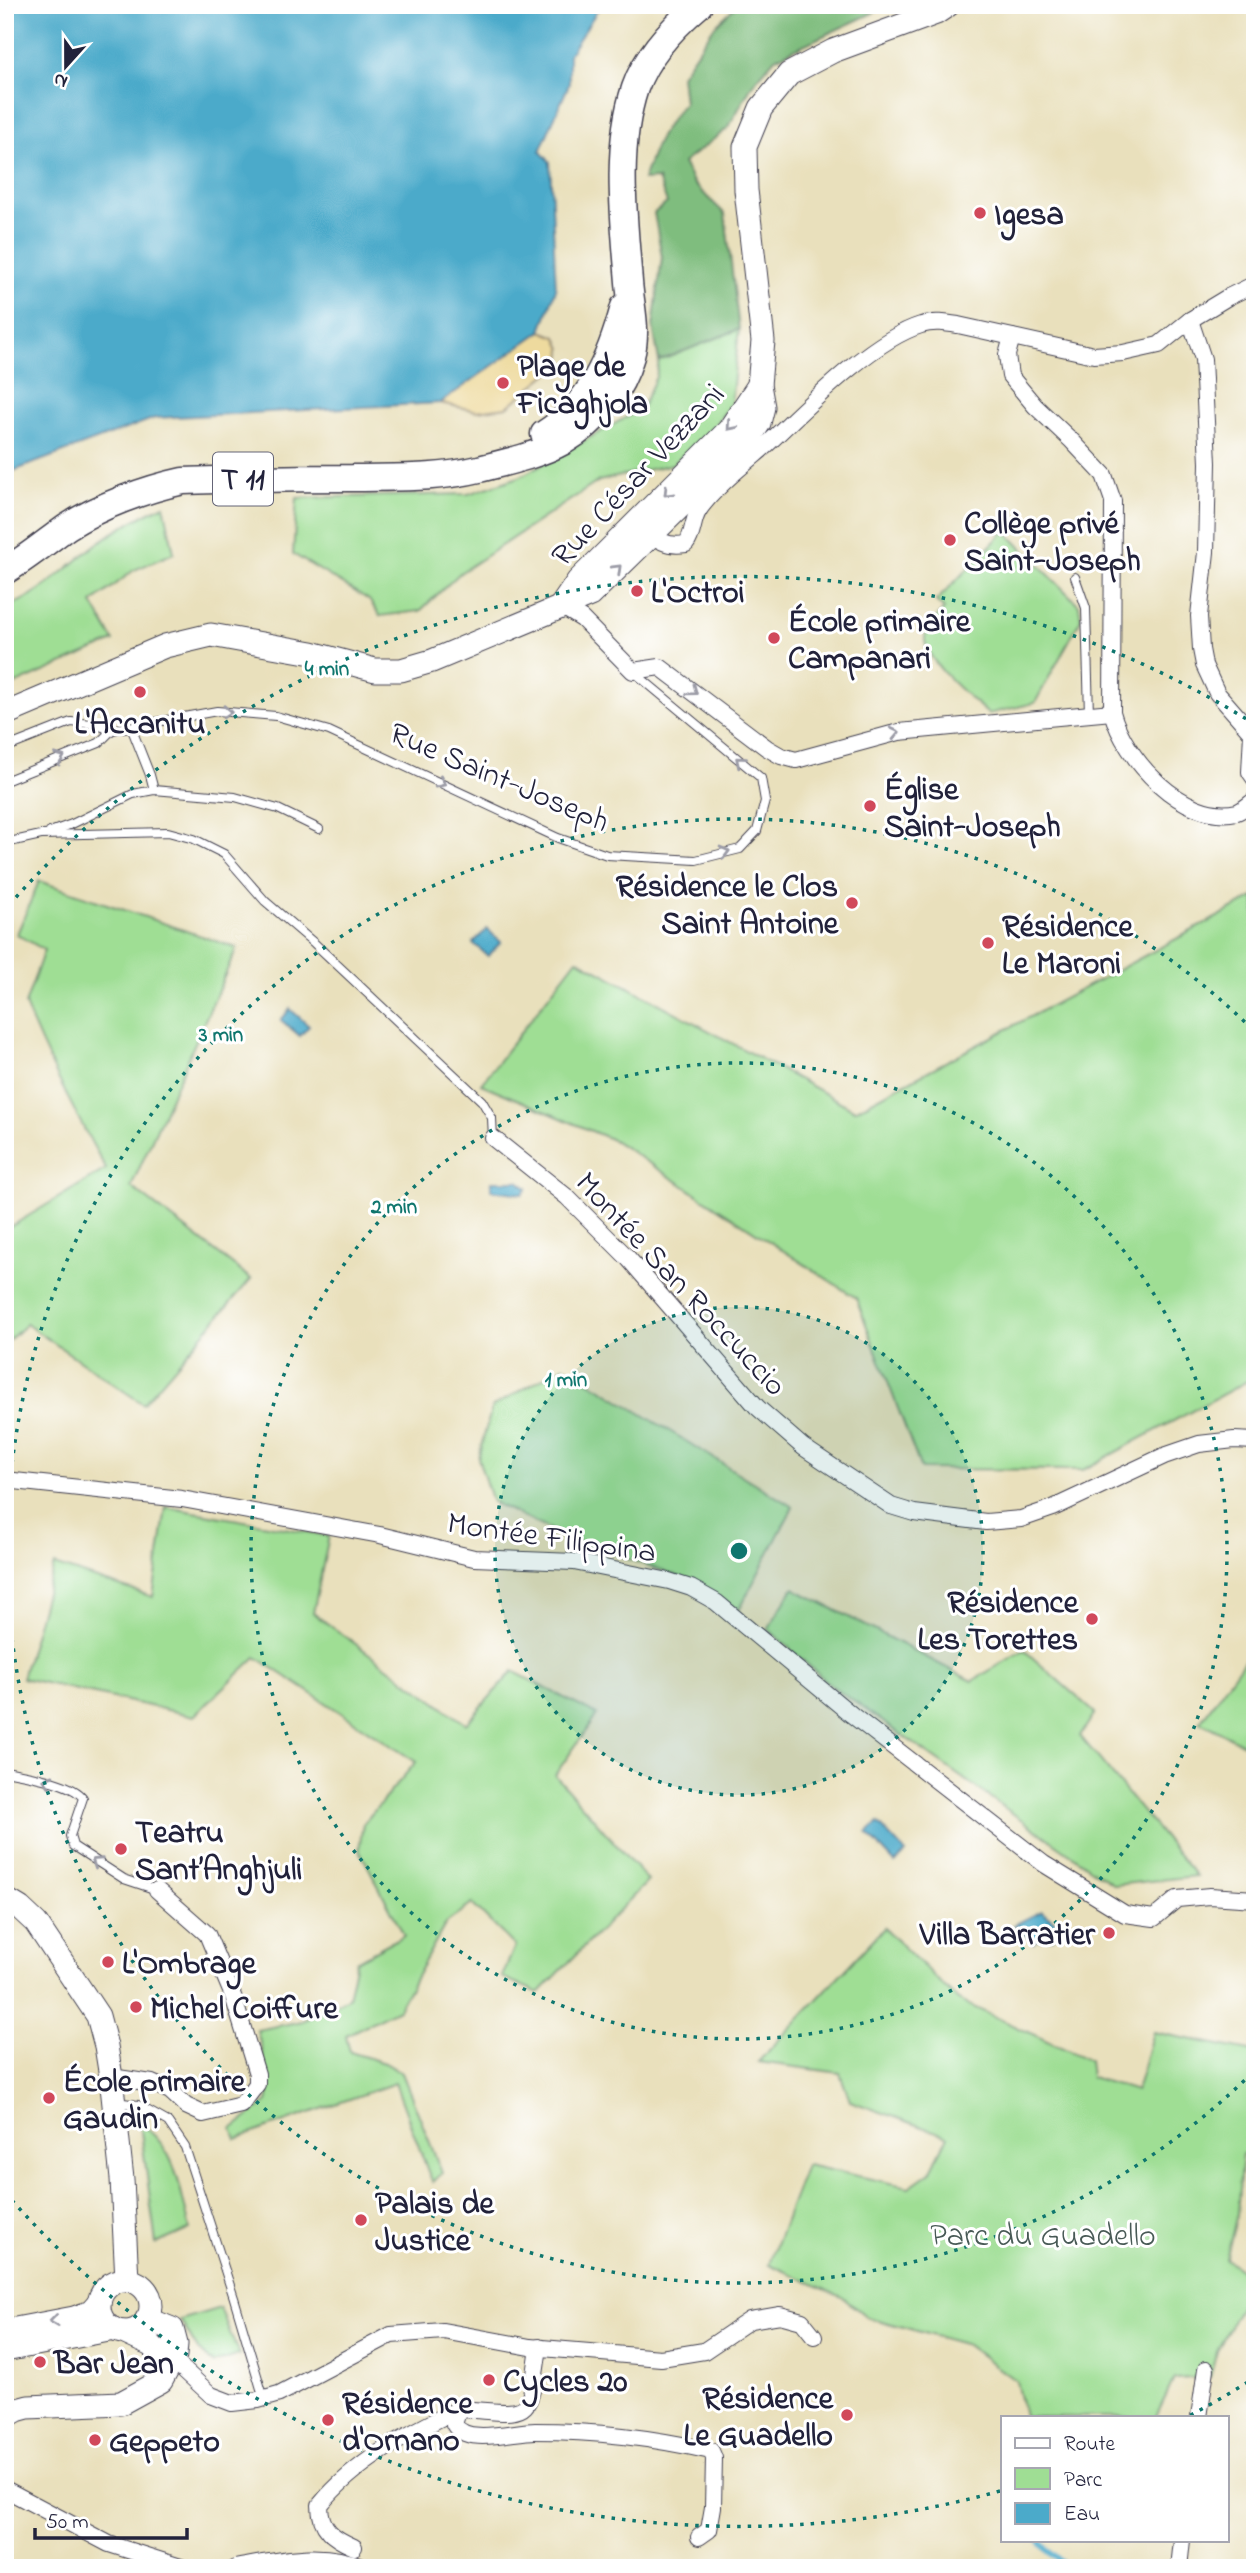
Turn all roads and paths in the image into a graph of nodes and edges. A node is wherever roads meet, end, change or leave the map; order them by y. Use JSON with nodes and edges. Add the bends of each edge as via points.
{"nodes":[{"id":1,"x":699,"y":5,"type":"edge"},
{"id":2,"x":948,"y":5,"type":"edge"},
{"id":3,"x":1255,"y":284,"type":"edge"},
{"id":4,"x":1190,"y":320,"type":"junction"},
{"id":5,"x":1012,"y":337,"type":"junction"},
{"id":6,"x":646,"y":528,"type":"junction"},
{"id":7,"x":5,"y":571,"type":"edge"},
{"id":8,"x":1075,"y":577,"type":"dead end"},
{"id":9,"x":561,"y":606,"type":"junction"},
{"id":10,"x":633,"y":671,"type":"junction"},
{"id":11,"x":1112,"y":712,"type":"junction"},
{"id":12,"x":5,"y":714,"type":"edge"},
{"id":13,"x":1088,"y":714,"type":"junction"},
{"id":14,"x":131,"y":727,"type":"junction"},
{"id":15,"x":111,"y":730,"type":"junction"},
{"id":16,"x":5,"y":748,"type":"edge"},
{"id":17,"x":1255,"y":779,"type":"edge"},
{"id":18,"x":5,"y":781,"type":"edge"},
{"id":19,"x":154,"y":790,"type":"junction"},
{"id":20,"x":1255,"y":800,"type":"edge"},
{"id":21,"x":319,"y":829,"type":"dead end"},
{"id":22,"x":41,"y":835,"type":"junction"},
{"id":23,"x":5,"y":843,"type":"edge"},
{"id":24,"x":493,"y":1138,"type":"joint"},
{"id":25,"x":1255,"y":1441,"type":"edge"},
{"id":26,"x":5,"y":1480,"type":"edge"},
{"id":27,"x":5,"y":1770,"type":"edge"},
{"id":28,"x":157,"y":1891,"type":"joint"},
{"id":29,"x":5,"y":1899,"type":"edge"},
{"id":30,"x":1255,"y":1899,"type":"edge"},
{"id":31,"x":111,"y":2077,"type":"junction"},
{"id":32,"x":113,"y":2102,"type":"junction"},
{"id":33,"x":127,"y":2280,"type":"junction"},
{"id":34,"x":99,"y":2303,"type":"junction"},
{"id":35,"x":148,"y":2319,"type":"junction"},
{"id":36,"x":118,"y":2330,"type":"junction"},
{"id":37,"x":5,"y":2331,"type":"edge"},
{"id":38,"x":814,"y":2336,"type":"dead end"},
{"id":39,"x":539,"y":2347,"type":"junction"},
{"id":40,"x":5,"y":2350,"type":"edge"},
{"id":41,"x":172,"y":2359,"type":"junction"},
{"id":42,"x":1206,"y":2369,"type":"dead end"},
{"id":43,"x":264,"y":2399,"type":"junction"},
{"id":44,"x":459,"y":2409,"type":"junction"},
{"id":45,"x":1199,"y":2416,"type":"edge"},
{"id":46,"x":5,"y":2417,"type":"edge"},
{"id":47,"x":5,"y":2489,"type":"edge"},
{"id":48,"x":699,"y":2537,"type":"dead end"},
{"id":49,"x":1182,"y":2542,"type":"edge"},
{"id":50,"x":355,"y":2547,"type":"dead end"},
{"id":51,"x":184,"y":2568,"type":"edge"},
{"id":52,"x":235,"y":2568,"type":"edge"},
{"id":53,"x":367,"y":2568,"type":"edge"},
{"id":54,"x":1179,"y":2568,"type":"edge"}],
"edges":[{"from":1,"to":7,"type":"main road","number":"T 11","via":[[658,46],[636,86],[626,124],[623,175],[629,285],[614,344],[592,390],[567,417],[503,461],[479,469],[433,475],[183,481],[155,487],[69,526]]},
{"from":2,"to":6,"type":"main road","name":"Rue César Vezzani","via":[[833,51],[789,74],[761,108],[745,146],[762,341],[759,385],[763,407],[747,441]]},
{"from":3,"to":4,"type":"street"},
{"from":4,"to":5,"type":"street","via":[[1158,345],[1123,353],[1094,355]]},
{"from":4,"to":17,"type":"street","via":[[1203,359],[1208,463],[1198,633],[1204,665],[1217,693],[1252,733],[1250,772]]},
{"from":5,"to":6,"type":"street","via":[[942,322],[921,325],[892,339],[853,366],[733,475],[698,511],[686,544],[662,543]]},
{"from":5,"to":11,"type":"street","via":[[1007,355],[1010,376],[1104,475],[1113,501]]},
{"from":6,"to":9,"type":"main road","name":"Rue César Vezzani","via":[[578,581]]},
{"from":8,"to":13,"type":"lane","via":[[1086,608]]},
{"from":9,"to":10,"type":"street","name":"Rue Saint-Joseph","via":[[582,619]]},
{"from":9,"to":12,"type":"main road","name":"Rue César Vezzani","via":[[401,670],[375,670],[211,635],[165,646]]},
{"from":10,"to":13,"type":"street","one_way":true,"via":[[660,667],[767,748],[796,760],[899,732]]},
{"from":14,"to":10,"type":"lane","name":"Rue Saint-Joseph","one_way":true,"via":[[217,711],[276,716],[329,731],[558,838],[607,855],[696,860],[740,849],[761,820],[765,801],[761,778]]},
{"from":11,"to":13,"type":"street"},
{"from":11,"to":20,"type":"street","via":[[1116,727],[1139,761],[1174,798],[1198,810],[1223,812],[1238,812]]},
{"from":14,"to":15,"type":"lane","name":"Rue Saint-Joseph"},
{"from":14,"to":19,"type":"lane"},
{"from":15,"to":16,"type":"lane","via":[[71,722]]},
{"from":18,"to":15,"type":"lane","one_way":true,"via":[[99,743]]},
{"from":19,"to":21,"type":"lane","via":[[235,797],[278,809]]},
{"from":19,"to":22,"type":"lane","via":[[134,794]]},
{"from":22,"to":23,"type":"lane","name":"Montée San Roccuccio"},
{"from":22,"to":24,"type":"lane","name":"Montée San Roccuccio","via":[[168,832],[224,854],[265,901],[482,1101],[492,1118]]},
{"from":24,"to":25,"type":"street","name":"Montée San Roccuccio","via":[[567,1197],[628,1258],[757,1407],[803,1447],[891,1506],[986,1522],[1021,1519],[1199,1444]]},
{"from":26,"to":30,"type":"street","name":"Montée Filippina","via":[[182,1499],[380,1535],[474,1558],[574,1562],[691,1588],[716,1602],[1044,1864],[1125,1914],[1154,1918],[1177,1899]]},
{"from":28,"to":27,"type":"lane","one_way":true,"via":[[124,1879],[73,1846],[70,1836],[83,1801],[79,1792]]},
{"from":28,"to":31,"type":"street","via":[[207,1934],[233,1996],[257,2084],[241,2105],[203,2114],[152,2083]]},
{"from":29,"to":31,"type":"main road","via":[[36,1923],[98,2016]]},
{"from":31,"to":32,"type":"main road"},
{"from":32,"to":33,"type":"main road"},
{"from":32,"to":43,"type":"lane","via":[[138,2105],[169,2122],[185,2147]]},
{"from":33,"to":34,"type":"main road","via":[[108,2285]]},
{"from":33,"to":35,"type":"main road","via":[[148,2294]]},
{"from":34,"to":36,"type":"main road","via":[[102,2319]]},
{"from":34,"to":37,"type":"main road","one_way":true,"via":[[91,2312],[74,2318]]},
{"from":35,"to":36,"type":"main road","via":[[137,2329]]},
{"from":35,"to":41,"type":"main road","via":[[172,2329],[176,2344]]},
{"from":36,"to":40,"type":"main road"},
{"from":36,"to":41,"type":"main road","via":[[151,2345],[165,2360]]},
{"from":38,"to":39,"type":"street","via":[[802,2321],[780,2315],[750,2320],[704,2351],[661,2358]]},
{"from":39,"to":43,"type":"street","via":[[443,2331],[391,2335]]},
{"from":39,"to":44,"type":"street","via":[[525,2408],[514,2413]]},
{"from":41,"to":43,"type":"street","via":[[211,2395],[232,2403]]},
{"from":41,"to":46,"type":"main road","via":[[161,2381],[121,2403],[28,2407]]},
{"from":42,"to":45,"type":"street"},
{"from":44,"to":48,"type":"street","via":[[454,2424],[462,2434],[596,2434],[711,2451],[713,2507],[709,2530]]},
{"from":44,"to":50,"type":"street","via":[[396,2442],[320,2505],[326,2531]]},
{"from":47,"to":51,"type":"street","via":[[109,2544]]},
{"from":49,"to":54,"type":"street"},
{"from":52,"to":53,"type":"street","via":[[314,2556],[339,2558]]}]}
